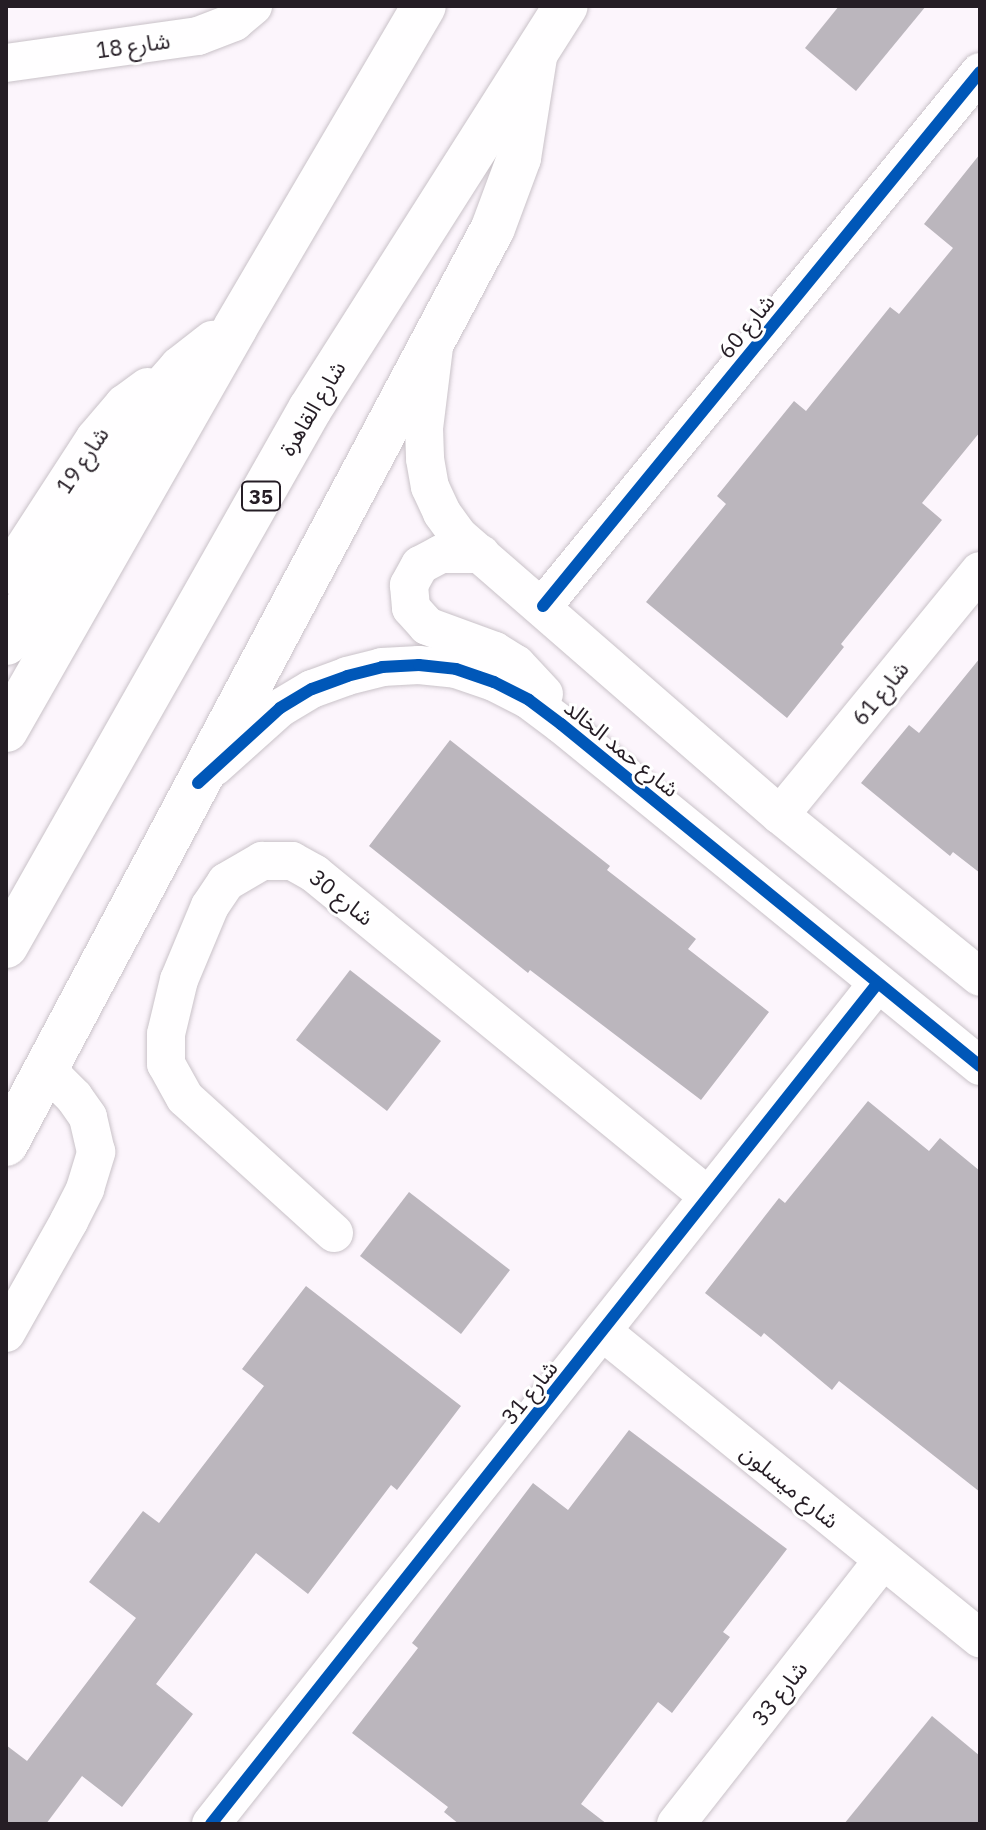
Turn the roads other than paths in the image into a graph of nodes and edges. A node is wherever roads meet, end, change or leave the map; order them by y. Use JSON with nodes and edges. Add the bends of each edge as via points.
{"nodes":[{"id":1,"x":253,"y":6,"type":"edge"},
{"id":2,"x":424,"y":6,"type":"edge"},
{"id":3,"x":566,"y":6,"type":"edge"},
{"id":4,"x":535,"y":57,"type":"junction"},
{"id":5,"x":6,"y":63,"type":"edge"},
{"id":6,"x":980,"y":72,"type":"edge"},
{"id":7,"x":235,"y":328,"type":"junction"},
{"id":8,"x":435,"y":336,"type":"junction"},
{"id":9,"x":181,"y":368,"type":"junction"},
{"id":10,"x":481,"y":554,"type":"junction"},
{"id":11,"x":980,"y":571,"type":"edge"},
{"id":12,"x":6,"y":575,"type":"edge"},
{"id":13,"x":543,"y":606,"type":"junction"},
{"id":14,"x":6,"y":643,"type":"edge"},
{"id":15,"x":561,"y":724,"type":"junction"},
{"id":16,"x":6,"y":730,"type":"edge"},
{"id":17,"x":198,"y":783,"type":"junction"},
{"id":18,"x":780,"y":815,"type":"junction"},
{"id":19,"x":6,"y":946,"type":"edge"},
{"id":20,"x":980,"y":977,"type":"edge"},
{"id":21,"x":877,"y":984,"type":"junction"},
{"id":22,"x":980,"y":1066,"type":"edge"},
{"id":23,"x":46,"y":1069,"type":"junction"},
{"id":24,"x":6,"y":1144,"type":"edge"},
{"id":25,"x":708,"y":1196,"type":"junction"},
{"id":26,"x":334,"y":1233,"type":"dead end"},
{"id":27,"x":603,"y":1332,"type":"junction"},
{"id":28,"x":6,"y":1333,"type":"edge"},
{"id":29,"x":882,"y":1561,"type":"junction"},
{"id":30,"x":980,"y":1638,"type":"edge"},
{"id":31,"x":211,"y":1824,"type":"edge"},
{"id":32,"x":676,"y":1824,"type":"edge"}],
"edges":[{"from":1,"to":5,"type":"street","name":"شارع 18","via":[[234,22],[198,36]]},
{"from":2,"to":7,"type":"main road"},
{"from":3,"to":4,"type":"main road","name":"شارع القاهرة","number":"35"},
{"from":4,"to":8,"type":"main road","via":[[508,194]]},
{"from":4,"to":19,"type":"main road","name":"شارع القاهرة","number":"35","via":[[310,409]]},
{"from":6,"to":13,"type":"street","name":"شارع 60"},
{"from":7,"to":9,"type":"main road"},
{"from":7,"to":16,"type":"main road"},
{"from":8,"to":10,"type":"street","via":[[424,428],[430,487],[459,536]]},
{"from":8,"to":17,"type":"main road"},
{"from":9,"to":12,"type":"street","name":"شارع 19","via":[[142,390],[109,420]]},
{"from":9,"to":14,"type":"main road","via":[[114,451]]},
{"from":10,"to":13,"type":"street"},
{"from":10,"to":15,"type":"street","via":[[441,554],[420,565],[409,585],[411,608],[427,626],[516,664],[549,701]]},
{"from":11,"to":18,"type":"street","name":"شارع 61"},
{"from":13,"to":18,"type":"street"},
{"from":15,"to":17,"type":"street","name":"شارع حمد الخالد","via":[[517,694],[456,669],[382,667],[323,685],[280,708]]},
{"from":15,"to":21,"type":"street","name":"شارع حمد الخالد"},
{"from":17,"to":23,"type":"main road"},
{"from":18,"to":20,"type":"street"},
{"from":21,"to":22,"type":"street","name":"شارع حمد الخالد"},
{"from":21,"to":25,"type":"street","name":"شارع 31"},
{"from":23,"to":24,"type":"main road"},
{"from":23,"to":28,"type":"street","via":[[88,1117],[96,1152],[85,1189]]},
{"from":25,"to":26,"type":"street","name":"شارع 30","via":[[315,874],[292,861],[262,861],[226,882],[210,906],[179,980],[166,1034],[166,1064],[185,1098]]},
{"from":25,"to":27,"type":"street","name":"شارع 31"},
{"from":27,"to":29,"type":"street","name":"شارع ميسلون"},
{"from":27,"to":31,"type":"street","name":"شارع 31"},
{"from":29,"to":30,"type":"street","name":"شارع ميسلون"},
{"from":29,"to":32,"type":"street","name":"شارع 33"}]}
